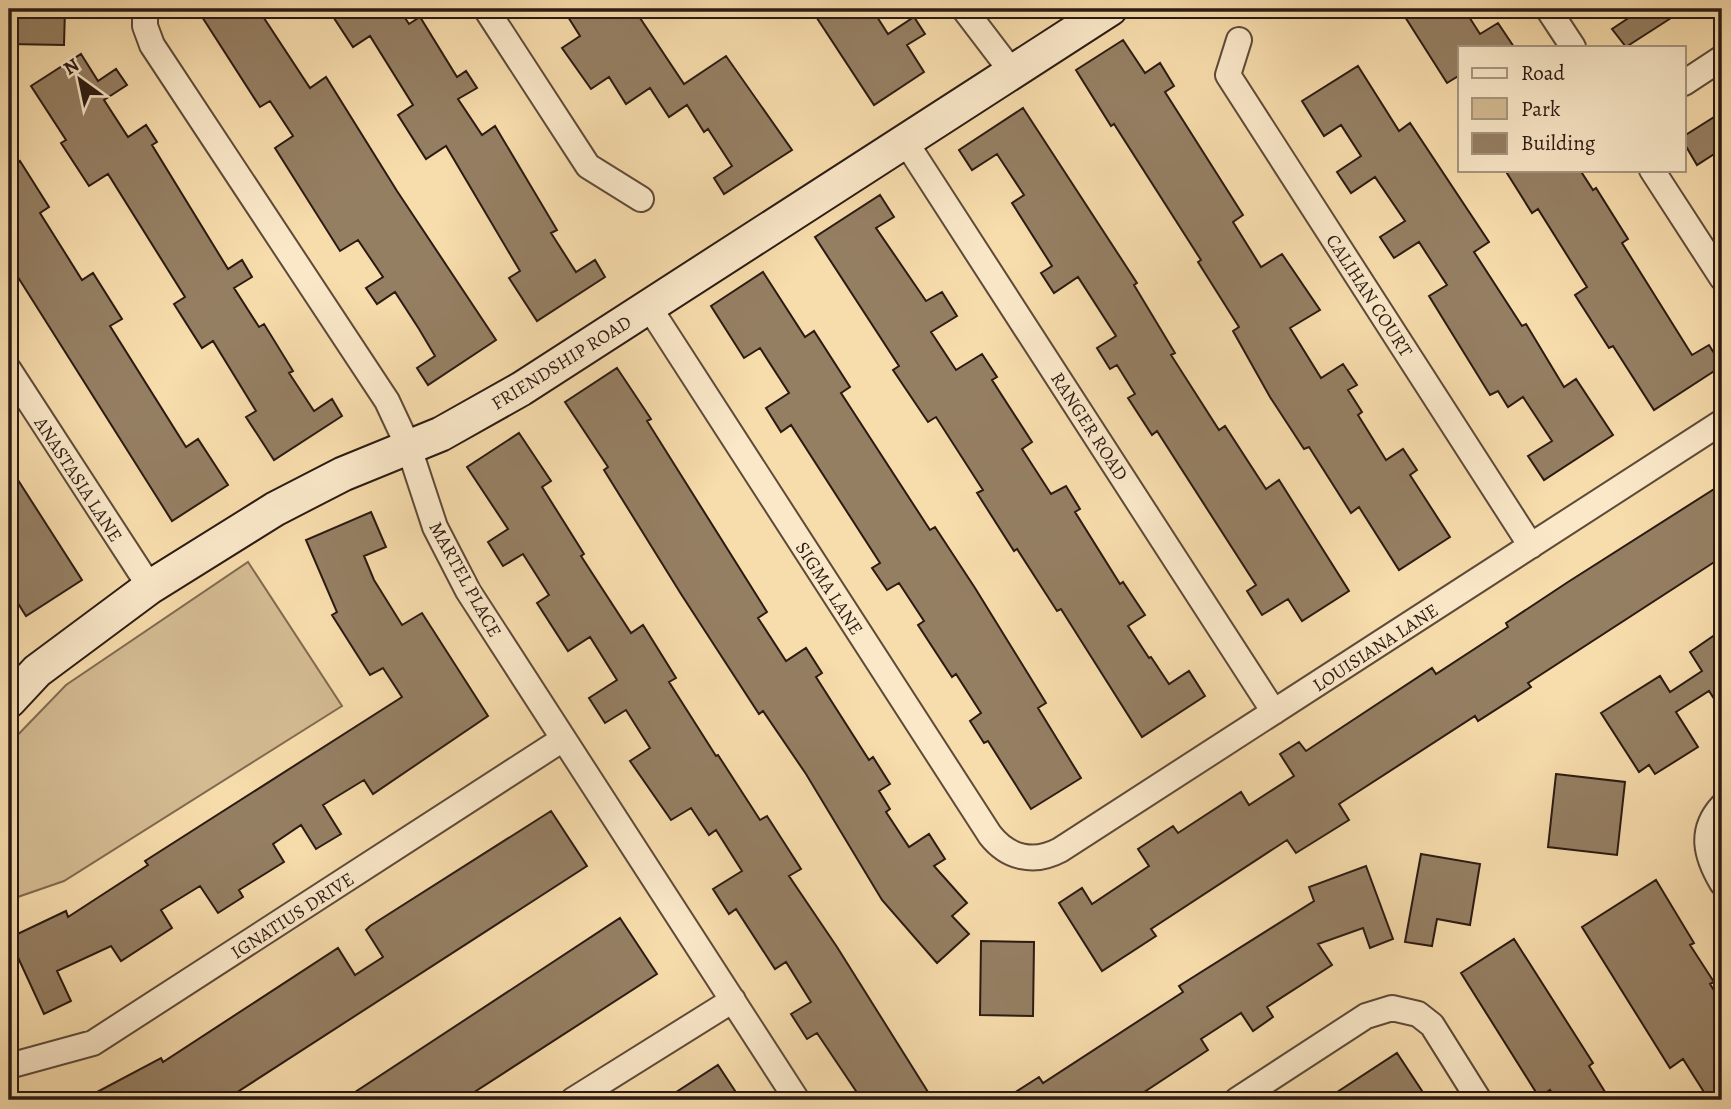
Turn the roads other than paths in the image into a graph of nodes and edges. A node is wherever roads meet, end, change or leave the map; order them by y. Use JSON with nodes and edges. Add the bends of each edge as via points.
{"nodes":[{"id":1,"x":145,"y":9,"type":"edge"},
{"id":2,"x":486,"y":9,"type":"edge"},
{"id":3,"x":964,"y":9,"type":"edge"},
{"id":4,"x":1110,"y":9,"type":"edge"},
{"id":5,"x":1548,"y":9,"type":"edge"},
{"id":6,"x":1239,"y":40,"type":"dead end"},
{"id":7,"x":1572,"y":46,"type":"edge"},
{"id":8,"x":1722,"y":58,"type":"edge"},
{"id":9,"x":1012,"y":72,"type":"junction"},
{"id":10,"x":1686,"y":82,"type":"edge"},
{"id":11,"x":905,"y":141,"type":"junction"},
{"id":12,"x":1653,"y":172,"type":"edge"},
{"id":13,"x":641,"y":199,"type":"dead end"},
{"id":14,"x":1722,"y":278,"type":"edge"},
{"id":15,"x":649,"y":307,"type":"junction"},
{"id":16,"x":9,"y":370,"type":"edge"},
{"id":17,"x":1722,"y":422,"type":"edge"},
{"id":18,"x":410,"y":448,"type":"junction"},
{"id":19,"x":1531,"y":546,"type":"junction"},
{"id":20,"x":150,"y":587,"type":"junction"},
{"id":21,"x":9,"y":701,"type":"edge"},
{"id":22,"x":1274,"y":712,"type":"junction"},
{"id":23,"x":563,"y":739,"type":"junction"},
{"id":24,"x":1722,"y":806,"type":"edge"},
{"id":25,"x":1022,"y":857,"type":"joint"},
{"id":26,"x":1722,"y":883,"type":"edge"},
{"id":27,"x":733,"y":1000,"type":"junction"},
{"id":28,"x":9,"y":1066,"type":"edge"},
{"id":29,"x":573,"y":1100,"type":"edge"},
{"id":30,"x":797,"y":1100,"type":"edge"},
{"id":31,"x":1237,"y":1100,"type":"edge"},
{"id":32,"x":1479,"y":1100,"type":"edge"}],
"edges":[{"from":1,"to":18,"type":"street","name":"MARTEL PLACE","via":[[152,45],[383,393]]},
{"from":2,"to":13,"type":"street","via":[[588,166]]},
{"from":3,"to":9,"type":"street"},
{"from":4,"to":9,"type":"street","name":"FRIENDSHIP ROAD"},
{"from":5,"to":7,"type":"street"},
{"from":6,"to":19,"type":"street","name":"CALIHAN COURT","via":[[1228,75]]},
{"from":8,"to":10,"type":"street"},
{"from":9,"to":11,"type":"street","name":"FRIENDSHIP ROAD"},
{"from":11,"to":15,"type":"street","name":"FRIENDSHIP ROAD"},
{"from":11,"to":22,"type":"street","name":"RANGER ROAD"},
{"from":12,"to":14,"type":"street"},
{"from":15,"to":18,"type":"street","name":"FRIENDSHIP ROAD","via":[[521,389]]},
{"from":15,"to":25,"type":"street","name":"SIGMA LANE","via":[[990,835],[1001,847]]},
{"from":16,"to":20,"type":"street","name":"ANASTASIA LANE"},
{"from":17,"to":19,"type":"street","name":"LOUISIANA LANE"},
{"from":18,"to":20,"type":"street","name":"FRIENDSHIP ROAD","via":[[283,504]]},
{"from":18,"to":23,"type":"street","name":"MARTEL PLACE","via":[[435,527],[468,591]]},
{"from":19,"to":22,"type":"street","name":"LOUISIANA LANE"},
{"from":20,"to":21,"type":"street","name":"FRIENDSHIP ROAD","via":[[37,671]]},
{"from":22,"to":25,"type":"street","name":"LOUISIANA LANE","via":[[1060,850],[1038,858]]},
{"from":23,"to":27,"type":"street","name":"MARTEL PLACE"},
{"from":23,"to":28,"type":"street","name":"IGNATIUS DRIVE","via":[[93,1043]]},
{"from":24,"to":26,"type":"street","via":[[1709,827],[1707,853]]},
{"from":27,"to":29,"type":"street"},
{"from":27,"to":30,"type":"street","name":"MARTEL PLACE"},
{"from":31,"to":32,"type":"street","via":[[1366,1016],[1392,1008],[1409,1011],[1432,1025]]}]}
